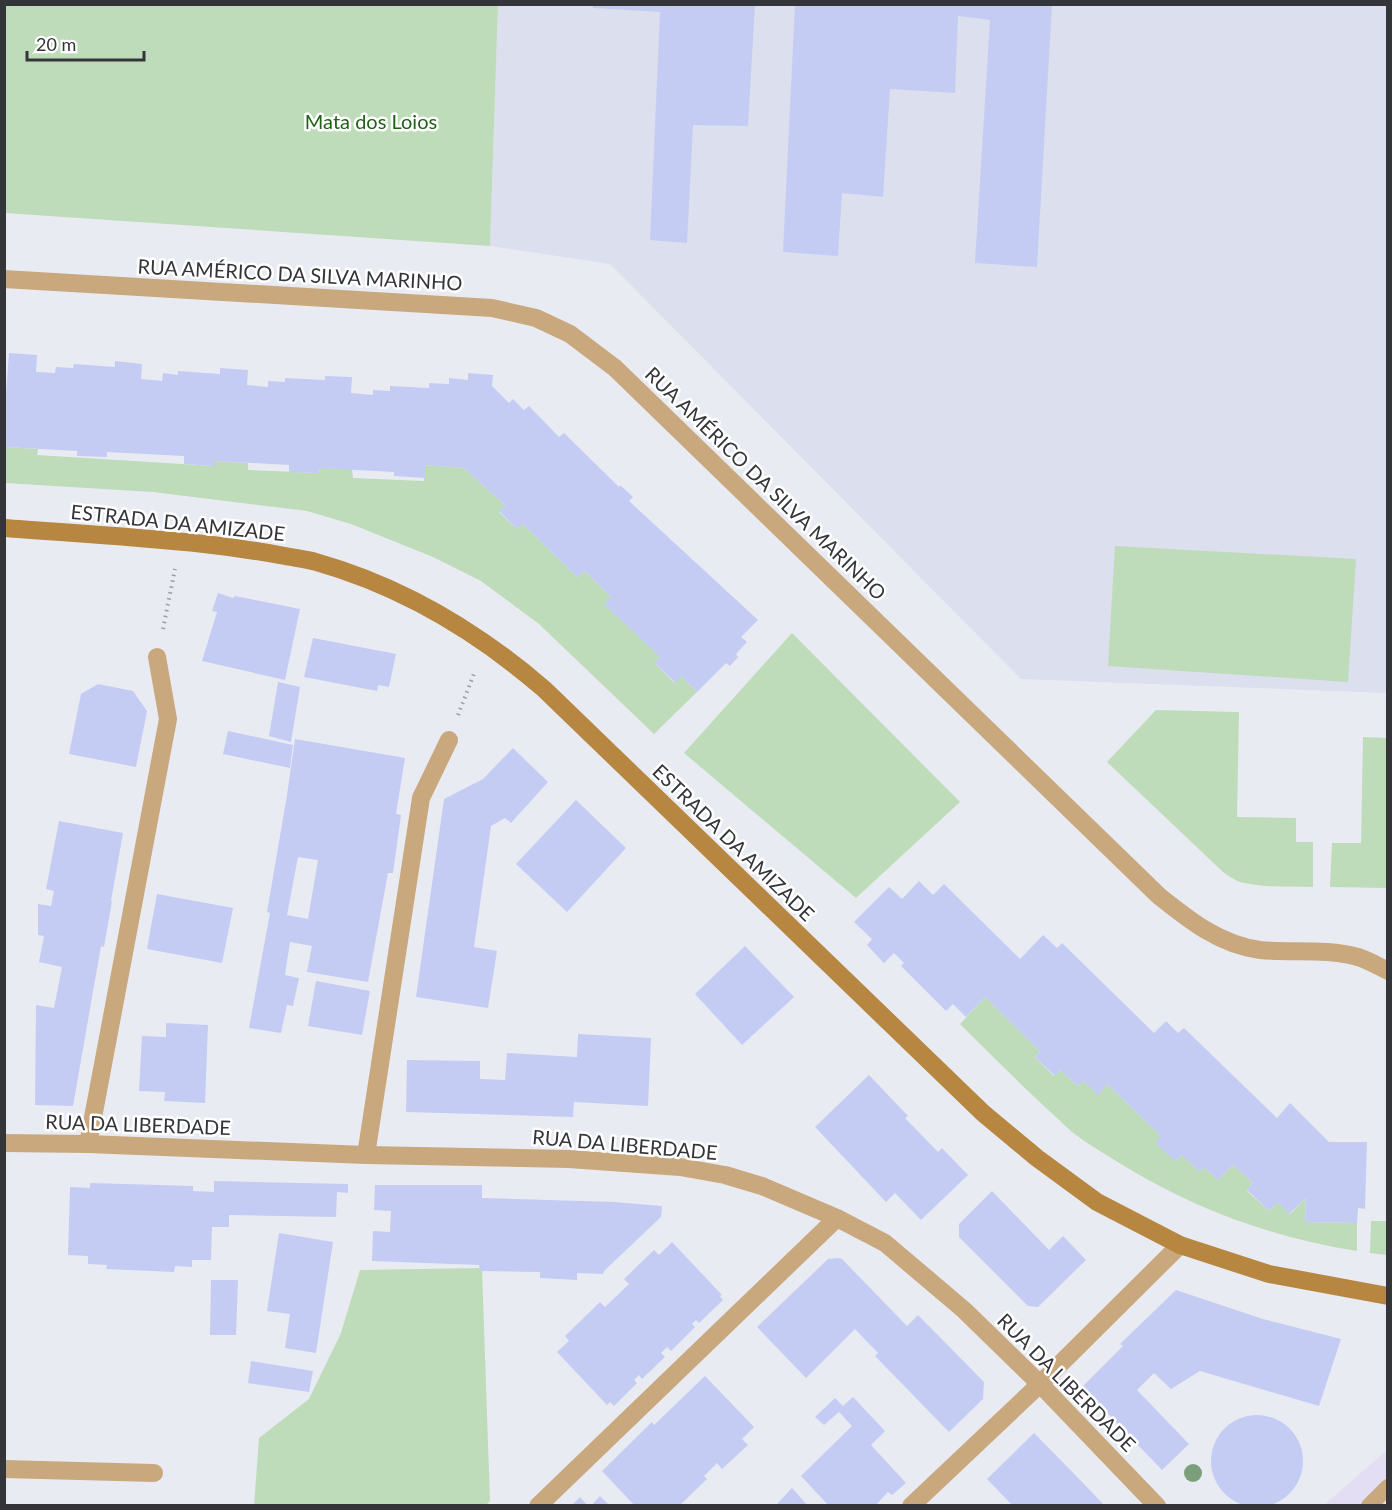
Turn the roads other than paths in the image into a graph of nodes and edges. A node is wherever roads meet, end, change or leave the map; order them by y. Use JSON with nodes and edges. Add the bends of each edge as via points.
{"nodes":[{"id":1,"x":4,"y":279,"type":"edge"},
{"id":2,"x":4,"y":528,"type":"edge"},
{"id":3,"x":157,"y":657,"type":"road end"},
{"id":4,"x":449,"y":740,"type":"road end"},
{"id":5,"x":1388,"y":970,"type":"edge"},
{"id":6,"x":4,"y":1143,"type":"edge"},
{"id":7,"x":88,"y":1144,"type":"junction"},
{"id":8,"x":366,"y":1155,"type":"junction"},
{"id":9,"x":837,"y":1218,"type":"junction"},
{"id":10,"x":1180,"y":1245,"type":"junction"},
{"id":11,"x":1388,"y":1296,"type":"edge"},
{"id":12,"x":1040,"y":1384,"type":"junction"},
{"id":13,"x":4,"y":1468,"type":"edge"},
{"id":14,"x":154,"y":1473,"type":"dead end"},
{"id":15,"x":1388,"y":1487,"type":"edge"},
{"id":16,"x":538,"y":1506,"type":"edge"},
{"id":17,"x":912,"y":1506,"type":"edge"},
{"id":18,"x":1157,"y":1506,"type":"edge"},
{"id":19,"x":1369,"y":1506,"type":"edge"}],
"edges":[{"from":1,"to":5,"type":"street","name":"RUA AMÉRICO DA SILVA MARINHO","via":[[492,308],[536,318],[570,334],[615,368],[1159,896],[1196,925],[1226,941],[1259,950],[1336,952],[1360,957]]},
{"from":2,"to":10,"type":"street","name":"ESTRADA DA AMIZADE","via":[[248,549],[315,561],[376,583],[433,610],[486,643],[544,689],[983,1113],[1097,1202]]},
{"from":3,"to":7,"type":"street","via":[[168,719]]},
{"from":4,"to":8,"type":"street","via":[[421,798]]},
{"from":6,"to":7,"type":"street","name":"RUA DA LIBERDADE"},
{"from":7,"to":8,"type":"street","name":"RUA DA LIBERDADE"},
{"from":8,"to":9,"type":"street","name":"RUA DA LIBERDADE","via":[[569,1159],[680,1167],[762,1186]]},
{"from":9,"to":12,"type":"street","name":"RUA DA LIBERDADE","via":[[885,1244],[964,1310]]},
{"from":9,"to":16,"type":"street"},
{"from":10,"to":11,"type":"street","name":"ESTRADA DA AMIZADE","via":[[1269,1274]]},
{"from":10,"to":12,"type":"street"},
{"from":12,"to":17,"type":"street"},
{"from":12,"to":18,"type":"street","name":"RUA DA LIBERDADE"},
{"from":13,"to":14,"type":"street"},
{"from":15,"to":19,"type":"lane"}]}
